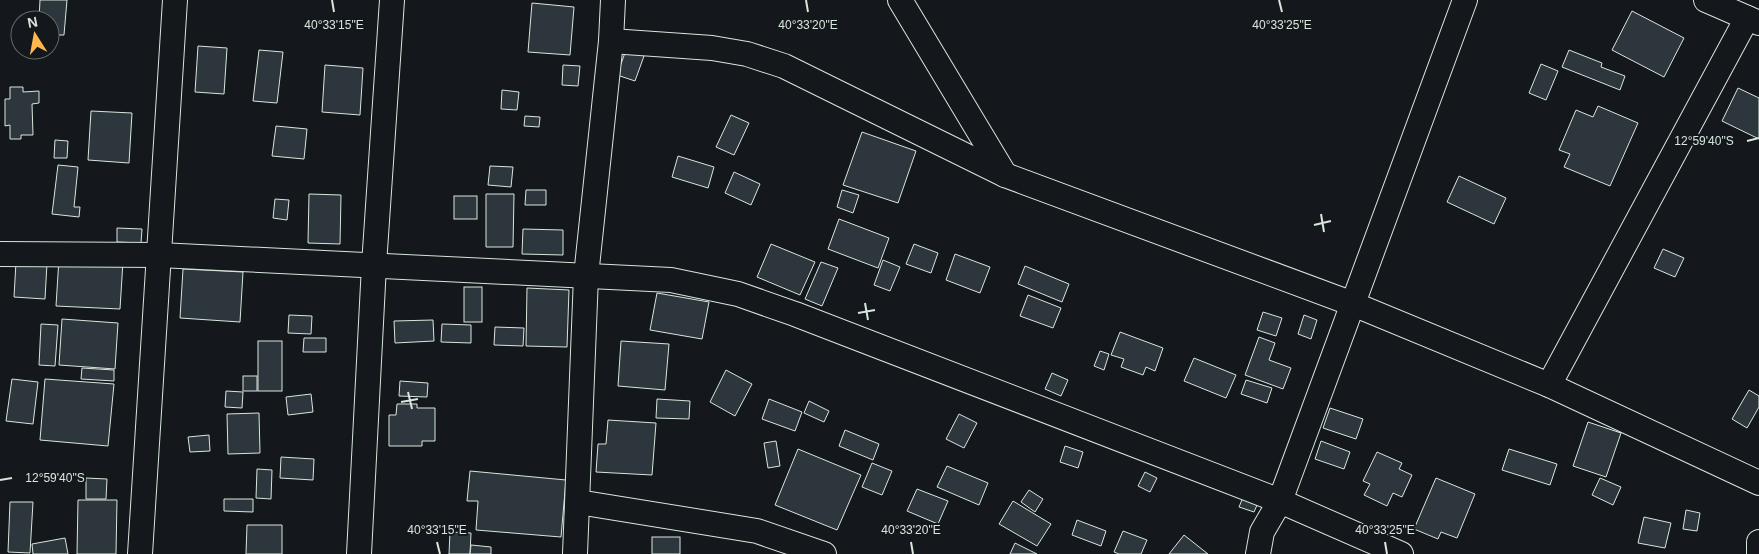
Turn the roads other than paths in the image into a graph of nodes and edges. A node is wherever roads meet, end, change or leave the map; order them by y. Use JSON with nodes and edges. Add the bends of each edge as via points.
{"nodes":[{"id":1,"x":175,"y":0,"type":"edge"},
{"id":2,"x":392,"y":0,"type":"edge"},
{"id":3,"x":613,"y":0,"type":"edge"},
{"id":4,"x":900,"y":0,"type":"edge"},
{"id":5,"x":1465,"y":0,"type":"edge"},
{"id":6,"x":1706,"y":0,"type":"edge"},
{"id":7,"x":1753,"y":20,"type":"edge"},
{"id":8,"x":611,"y":41,"type":"junction"},
{"id":9,"x":1005,"y":175,"type":"junction"},
{"id":10,"x":0,"y":254,"type":"edge"},
{"id":11,"x":159,"y":255,"type":"junction"},
{"id":12,"x":374,"y":265,"type":"junction"},
{"id":13,"x":586,"y":276,"type":"junction"},
{"id":14,"x":1353,"y":304,"type":"junction"},
{"id":15,"x":1549,"y":385,"type":"junction"},
{"id":16,"x":1759,"y":483,"type":"edge"},
{"id":17,"x":1280,"y":501,"type":"junction"},
{"id":18,"x":578,"y":502,"type":"junction"},
{"id":19,"x":1759,"y":542,"type":"edge"},
{"id":20,"x":140,"y":554,"type":"edge"},
{"id":21,"x":359,"y":554,"type":"edge"},
{"id":22,"x":575,"y":554,"type":"edge"},
{"id":23,"x":824,"y":554,"type":"edge"},
{"id":24,"x":1258,"y":554,"type":"edge"},
{"id":25,"x":1401,"y":554,"type":"edge"},
{"id":26,"x":1759,"y":554,"type":"edge"}],
"edges":[{"from":1,"to":11,"type":"street"},
{"from":2,"to":12,"type":"street"},
{"from":3,"to":8,"type":"street"},
{"from":4,"to":9,"type":"street"},
{"from":5,"to":14,"type":"street"},
{"from":6,"to":7,"type":"street"},
{"from":7,"to":15,"type":"street"},
{"from":8,"to":9,"type":"street","via":[[712,48],[775,63]]},
{"from":8,"to":13,"type":"street"},
{"from":9,"to":14,"type":"street"},
{"from":10,"to":11,"type":"street"},
{"from":11,"to":12,"type":"street"},
{"from":11,"to":20,"type":"street"},
{"from":12,"to":13,"type":"street"},
{"from":12,"to":21,"type":"street"},
{"from":13,"to":17,"type":"street","via":[[671,280],[738,294]]},
{"from":13,"to":18,"type":"street"},
{"from":14,"to":15,"type":"street"},
{"from":14,"to":17,"type":"street"},
{"from":15,"to":16,"type":"street"},
{"from":17,"to":24,"type":"street","via":[[1262,532]]},
{"from":17,"to":25,"type":"street"},
{"from":18,"to":22,"type":"street"},
{"from":18,"to":23,"type":"street","via":[[757,531]]},
{"from":19,"to":26,"type":"street"}]}
